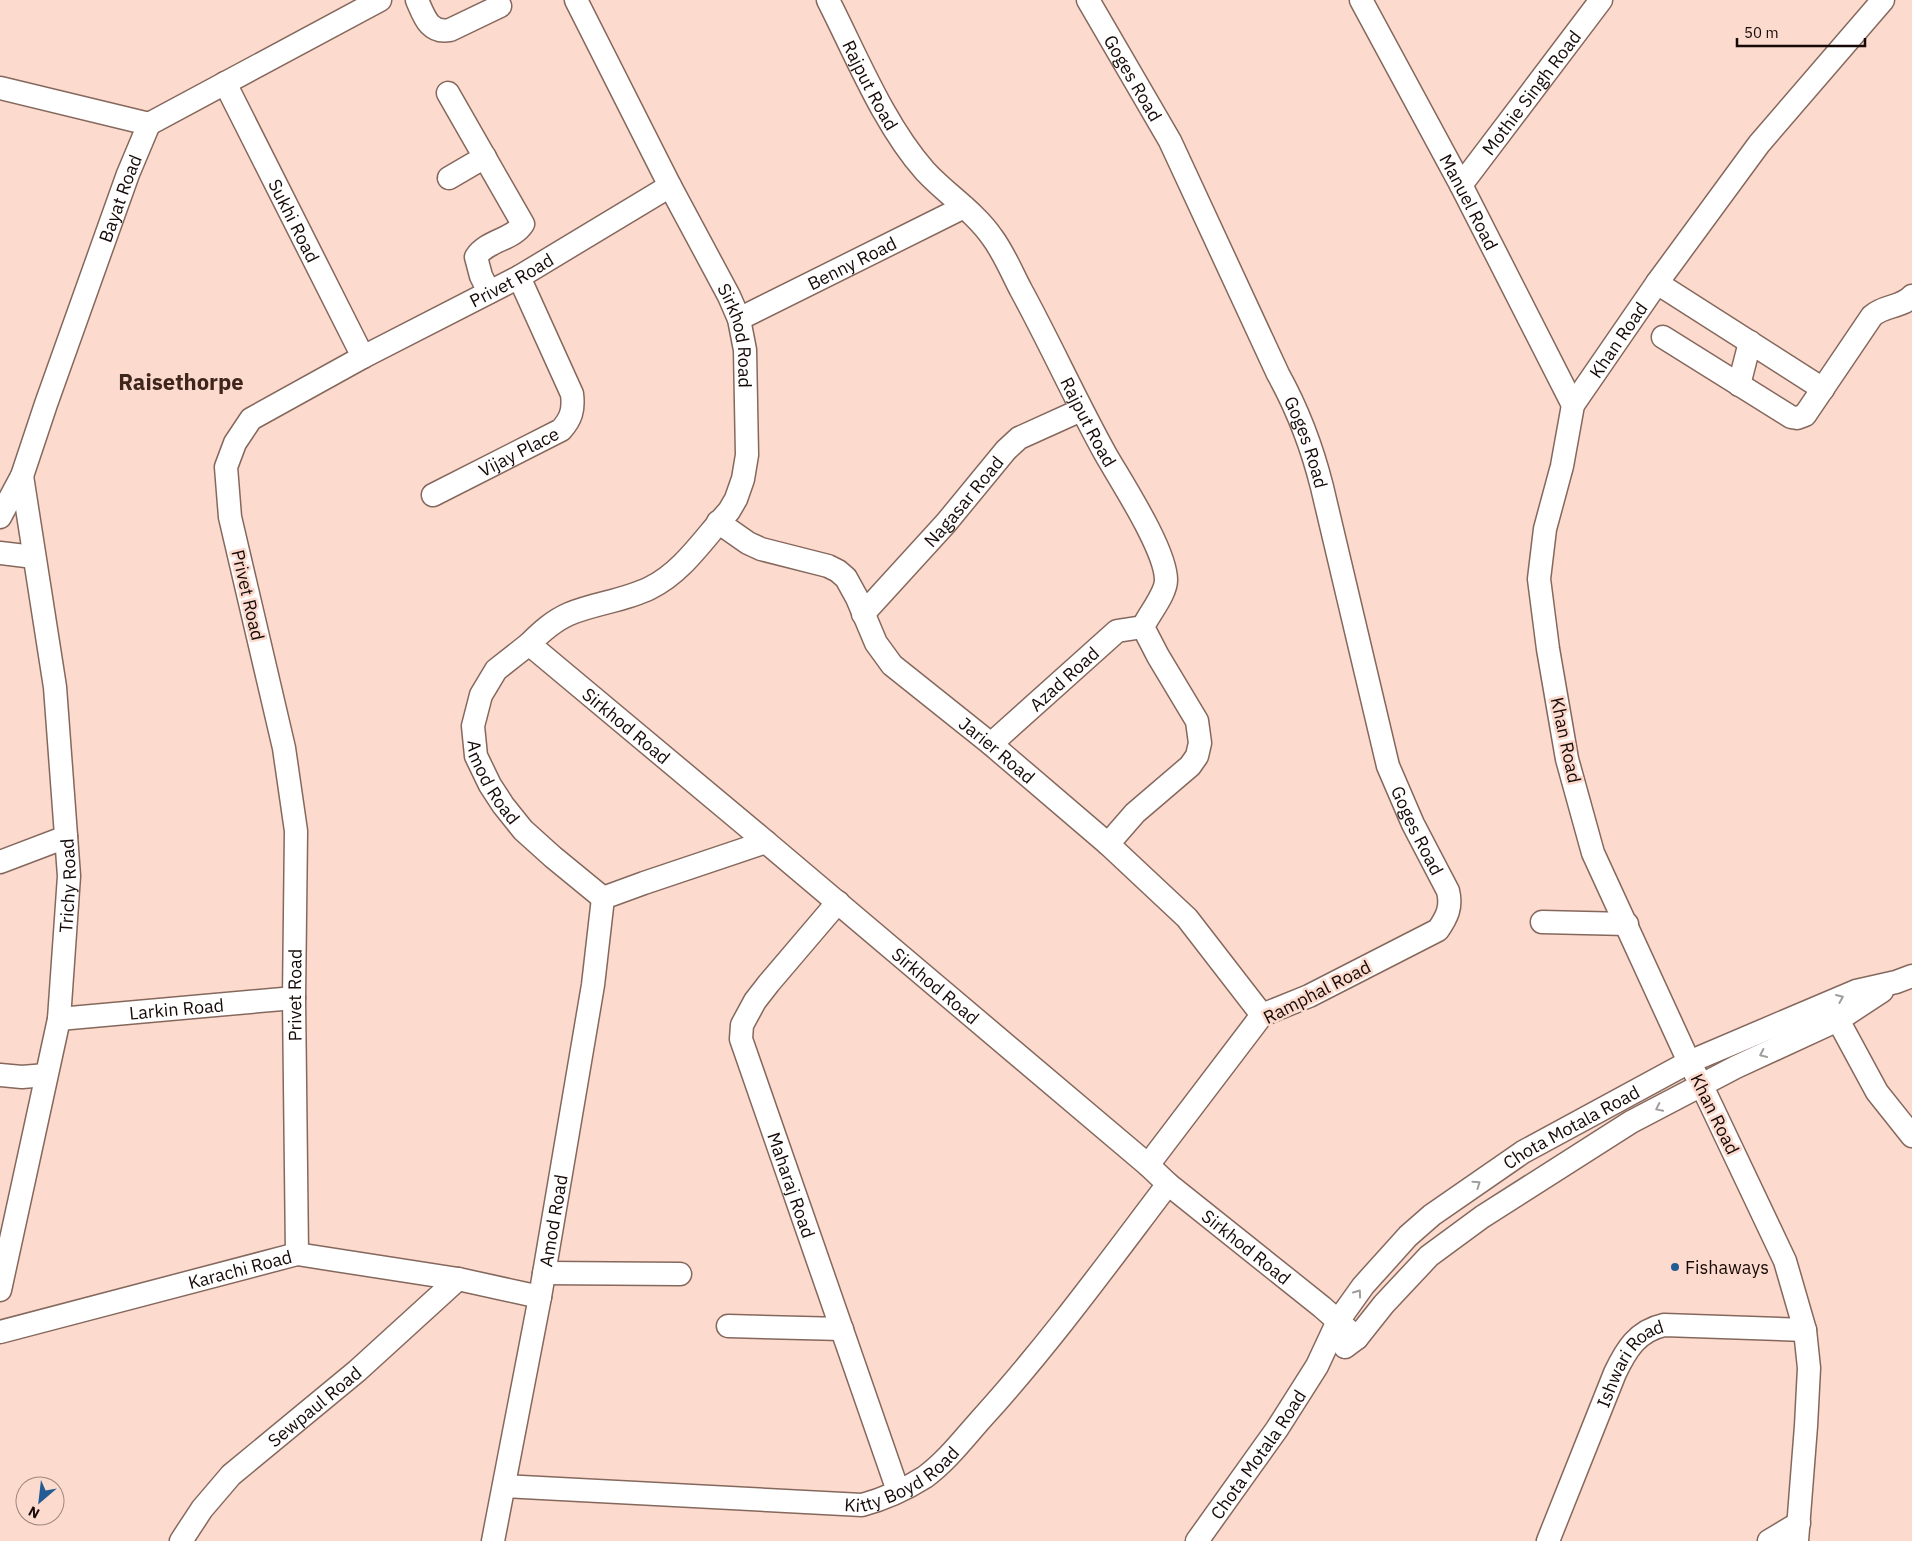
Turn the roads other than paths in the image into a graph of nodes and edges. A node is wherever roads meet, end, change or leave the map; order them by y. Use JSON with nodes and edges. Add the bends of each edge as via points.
{"nodes":[{"id":1,"x":380,"y":0,"type":"edge"},
{"id":2,"x":417,"y":0,"type":"edge"},
{"id":3,"x":576,"y":0,"type":"edge"},
{"id":4,"x":828,"y":0,"type":"edge"},
{"id":5,"x":1088,"y":0,"type":"edge"},
{"id":6,"x":1361,"y":0,"type":"edge"},
{"id":7,"x":1601,"y":0,"type":"edge"},
{"id":8,"x":1883,"y":0,"type":"edge"},
{"id":9,"x":500,"y":6,"type":"dead end"},
{"id":10,"x":225,"y":83,"type":"junction"},
{"id":11,"x":0,"y":88,"type":"edge"},
{"id":12,"x":448,"y":93,"type":"dead end"},
{"id":13,"x":149,"y":124,"type":"junction"},
{"id":14,"x":485,"y":157,"type":"junction"},
{"id":15,"x":449,"y":178,"type":"dead end"},
{"id":16,"x":1461,"y":185,"type":"junction"},
{"id":17,"x":670,"y":186,"type":"junction"},
{"id":18,"x":964,"y":207,"type":"junction"},
{"id":19,"x":519,"y":277,"type":"junction"},
{"id":20,"x":1657,"y":283,"type":"junction"},
{"id":21,"x":489,"y":292,"type":"junction"},
{"id":22,"x":1912,"y":296,"type":"edge"},
{"id":23,"x":740,"y":319,"type":"junction"},
{"id":24,"x":1663,"y":337,"type":"dead end"},
{"id":25,"x":1750,"y":342,"type":"junction"},
{"id":26,"x":364,"y":357,"type":"junction"},
{"id":27,"x":1739,"y":384,"type":"junction"},
{"id":28,"x":1823,"y":389,"type":"junction"},
{"id":29,"x":1573,"y":405,"type":"junction"},
{"id":30,"x":1081,"y":410,"type":"junction"},
{"id":31,"x":22,"y":476,"type":"junction"},
{"id":32,"x":433,"y":495,"type":"dead end"},
{"id":33,"x":0,"y":517,"type":"edge"},
{"id":34,"x":718,"y":522,"type":"junction"},
{"id":35,"x":0,"y":553,"type":"edge"},
{"id":36,"x":34,"y":557,"type":"junction"},
{"id":37,"x":863,"y":614,"type":"junction"},
{"id":38,"x":1143,"y":627,"type":"junction"},
{"id":39,"x":529,"y":644,"type":"junction"},
{"id":40,"x":991,"y":744,"type":"junction"},
{"id":41,"x":66,"y":837,"type":"junction"},
{"id":42,"x":766,"y":842,"type":"junction"},
{"id":43,"x":1108,"y":844,"type":"junction"},
{"id":44,"x":0,"y":862,"type":"edge"},
{"id":45,"x":604,"y":898,"type":"junction"},
{"id":46,"x":838,"y":902,"type":"junction"},
{"id":47,"x":1448,"y":912,"type":"joint"},
{"id":48,"x":1542,"y":922,"type":"dead end"},
{"id":49,"x":1627,"y":924,"type":"junction"},
{"id":50,"x":1904,"y":979,"type":"edge"},
{"id":51,"x":294,"y":998,"type":"junction"},
{"id":52,"x":1262,"y":1015,"type":"junction"},
{"id":53,"x":59,"y":1019,"type":"junction"},
{"id":54,"x":1838,"y":1020,"type":"junction"},
{"id":55,"x":1689,"y":1062,"type":"junction"},
{"id":56,"x":0,"y":1075,"type":"edge"},
{"id":57,"x":46,"y":1076,"type":"junction"},
{"id":58,"x":1702,"y":1086,"type":"junction"},
{"id":59,"x":1912,"y":1136,"type":"edge"},
{"id":60,"x":1148,"y":1165,"type":"junction"},
{"id":61,"x":1168,"y":1184,"type":"junction"},
{"id":62,"x":297,"y":1254,"type":"junction"},
{"id":63,"x":544,"y":1273,"type":"junction"},
{"id":64,"x":680,"y":1274,"type":"dead end"},
{"id":65,"x":458,"y":1279,"type":"junction"},
{"id":66,"x":0,"y":1290,"type":"edge"},
{"id":67,"x":540,"y":1297,"type":"junction"},
{"id":68,"x":1338,"y":1321,"type":"junction"},
{"id":69,"x":728,"y":1326,"type":"dead end"},
{"id":70,"x":842,"y":1329,"type":"junction"},
{"id":71,"x":1805,"y":1330,"type":"junction"},
{"id":72,"x":0,"y":1332,"type":"edge"},
{"id":73,"x":1357,"y":1338,"type":"junction"},
{"id":74,"x":1317,"y":1366,"type":"junction"},
{"id":75,"x":504,"y":1486,"type":"junction"},
{"id":76,"x":898,"y":1491,"type":"junction"},
{"id":77,"x":1798,"y":1532,"type":"edge"},
{"id":78,"x":181,"y":1541,"type":"edge"},
{"id":79,"x":493,"y":1541,"type":"edge"},
{"id":80,"x":1197,"y":1541,"type":"edge"},
{"id":81,"x":1548,"y":1541,"type":"edge"},
{"id":82,"x":1769,"y":1541,"type":"edge"}],
"edges":[{"from":1,"to":10,"type":"street"},
{"from":2,"to":9,"type":"street","via":[[426,21],[444,32]]},
{"from":3,"to":17,"type":"street","name":"Sirkhod Road"},
{"from":4,"to":18,"type":"street","name":"Rajput Road","via":[[884,111],[909,150],[925,171]]},
{"from":5,"to":47,"type":"street","name":"Goges Road","via":[[1170,141],[1296,408],[1313,451],[1388,766],[1413,824],[1448,891]]},
{"from":6,"to":16,"type":"street","name":"Manuel Road"},
{"from":7,"to":16,"type":"street","name":"Mothie Singh Road"},
{"from":8,"to":20,"type":"street","name":"Khan Road","via":[[1759,144]]},
{"from":10,"to":13,"type":"street"},
{"from":10,"to":26,"type":"street","name":"Sukhi Road"},
{"from":11,"to":13,"type":"street"},
{"from":12,"to":14,"type":"street"},
{"from":13,"to":31,"type":"street","name":"Bayat Road","via":[[128,174]]},
{"from":14,"to":15,"type":"street"},
{"from":14,"to":21,"type":"street","via":[[523,224],[519,230],[485,248],[476,257]]},
{"from":16,"to":29,"type":"street","name":"Manuel Road"},
{"from":17,"to":19,"type":"street","name":"Privet Road"},
{"from":17,"to":23,"type":"street","name":"Sirkhod Road"},
{"from":18,"to":23,"type":"street","name":"Benny Road"},
{"from":18,"to":30,"type":"street","name":"Rajput Road","via":[[992,237],[1045,334]]},
{"from":19,"to":21,"type":"street","name":"Privet Road"},
{"from":19,"to":32,"type":"street","name":"Vijay Place","via":[[572,394],[571,416],[561,430]]},
{"from":20,"to":25,"type":"street"},
{"from":20,"to":29,"type":"street","name":"Khan Road"},
{"from":21,"to":26,"type":"street","name":"Privet Road"},
{"from":22,"to":28,"type":"street","via":[[1902,304],[1880,310],[1872,316]]},
{"from":23,"to":34,"type":"street","name":"Sirkhod Road","via":[[745,350],[747,455],[736,500]]},
{"from":24,"to":27,"type":"street"},
{"from":25,"to":27,"type":"street"},
{"from":25,"to":28,"type":"street"},
{"from":26,"to":51,"type":"street","name":"Privet Road","via":[[251,419],[235,443],[226,467],[230,517],[284,748],[296,830]]},
{"from":27,"to":28,"type":"street","via":[[1791,417],[1798,418],[1805,415]]},
{"from":29,"to":49,"type":"street","name":"Khan Road","via":[[1562,466],[1545,529],[1540,589],[1568,759],[1594,853]]},
{"from":30,"to":37,"type":"street","name":"Nagasar Road","via":[[1019,438],[1006,450],[946,523]]},
{"from":30,"to":38,"type":"street","name":"Rajput Road","via":[[1155,543],[1165,570],[1164,591]]},
{"from":31,"to":33,"type":"street","name":"Bayat Road"},
{"from":31,"to":36,"type":"street","name":"Trichy Road"},
{"from":34,"to":37,"type":"street","name":"Jarier Road","via":[[761,550],[838,571],[851,587]]},
{"from":34,"to":39,"type":"street","name":"Sirkhod Road","via":[[670,576],[648,589],[611,603],[569,614],[543,630]]},
{"from":35,"to":36,"type":"street"},
{"from":36,"to":41,"type":"street","name":"Trichy Road","via":[[55,687]]},
{"from":37,"to":40,"type":"street","name":"Jarier Road","via":[[876,643],[892,665]]},
{"from":38,"to":40,"type":"street","name":"Azad Road","via":[[1117,631]]},
{"from":38,"to":43,"type":"street","via":[[1197,721],[1200,743],[1190,766],[1135,813]]},
{"from":39,"to":42,"type":"street","name":"Sirkhod Road"},
{"from":39,"to":45,"type":"street","name":"Amod Road","via":[[496,670],[481,695],[474,726],[476,756],[490,786],[523,830]]},
{"from":40,"to":43,"type":"street","name":"Jarier Road"},
{"from":41,"to":44,"type":"street"},
{"from":41,"to":53,"type":"street","name":"Trichy Road","via":[[69,876]]},
{"from":42,"to":45,"type":"street"},
{"from":42,"to":46,"type":"street","name":"Sirkhod Road"},
{"from":43,"to":52,"type":"street","name":"Jarier Road","via":[[1187,918]]},
{"from":45,"to":63,"type":"street","name":"Amod Road","via":[[593,985]]},
{"from":46,"to":60,"type":"street","name":"Sirkhod Road"},
{"from":46,"to":70,"type":"street","name":"Maharaj Road","via":[[755,1001],[742,1025],[742,1039]]},
{"from":47,"to":52,"type":"street","name":"Ramphal Road","via":[[1438,930],[1309,996]]},
{"from":48,"to":49,"type":"street"},
{"from":49,"to":55,"type":"street","name":"Khan Road"},
{"from":50,"to":54,"type":"street","name":"Chota Motala Road"},
{"from":55,"to":50,"type":"street","name":"Chota Motala Road","one_way":true,"via":[[1856,991]]},
{"from":51,"to":53,"type":"street","name":"Larkin Road"},
{"from":51,"to":62,"type":"street","name":"Privet Road"},
{"from":52,"to":60,"type":"street","name":"Ramphal Road"},
{"from":53,"to":57,"type":"street","name":"Trichy Road"},
{"from":54,"to":58,"type":"street","name":"Chota Motala Road","one_way":true},
{"from":54,"to":59,"type":"street","via":[[1877,1092]]},
{"from":55,"to":58,"type":"street","name":"Khan Road"},
{"from":68,"to":55,"type":"street","name":"Chota Motala Road","one_way":true,"via":[[1363,1286],[1408,1236],[1432,1215],[1523,1152]]},
{"from":56,"to":57,"type":"street"},
{"from":57,"to":66,"type":"street","name":"Trichy Road"},
{"from":58,"to":71,"type":"street","name":"Khan Road","via":[[1784,1262]]},
{"from":58,"to":73,"type":"street","name":"Chota Motala Road","one_way":true,"via":[[1631,1122],[1482,1217],[1429,1256]]},
{"from":60,"to":61,"type":"street","name":"Sirkhod Road"},
{"from":61,"to":68,"type":"street","name":"Sirkhod Road"},
{"from":61,"to":76,"type":"street","name":"Kitty Boyd Road","via":[[1050,1338],[994,1405],[942,1462]]},
{"from":62,"to":65,"type":"street","name":"Karachi Road"},
{"from":62,"to":72,"type":"street","name":"Karachi Road"},
{"from":63,"to":64,"type":"street"},
{"from":63,"to":67,"type":"street","name":"Amod Road"},
{"from":65,"to":67,"type":"street","name":"Karachi Road"},
{"from":65,"to":78,"type":"street","name":"Sewpaul Road","via":[[357,1371],[231,1475],[202,1509]]},
{"from":67,"to":75,"type":"street","name":"Amod Road"},
{"from":68,"to":73,"type":"street","name":"Sirkhod Road"},
{"from":68,"to":74,"type":"street","name":"Chota Motala Road"},
{"from":69,"to":70,"type":"street"},
{"from":70,"to":76,"type":"street","name":"Maharaj Road"},
{"from":71,"to":77,"type":"street","name":"Khan Road","via":[[1809,1368]]},
{"from":71,"to":81,"type":"street","name":"Ishwari Road","via":[[1664,1325],[1652,1328],[1633,1342],[1614,1373]]},
{"from":73,"to":74,"type":"street","name":"Chota Motala Road"},
{"from":74,"to":80,"type":"street","name":"Chota Motala Road","via":[[1277,1429]]},
{"from":75,"to":76,"type":"street","name":"Kitty Boyd Road","via":[[862,1505],[882,1500]]},
{"from":75,"to":79,"type":"street","name":"Amod Road"},
{"from":77,"to":82,"type":"street"}]}
